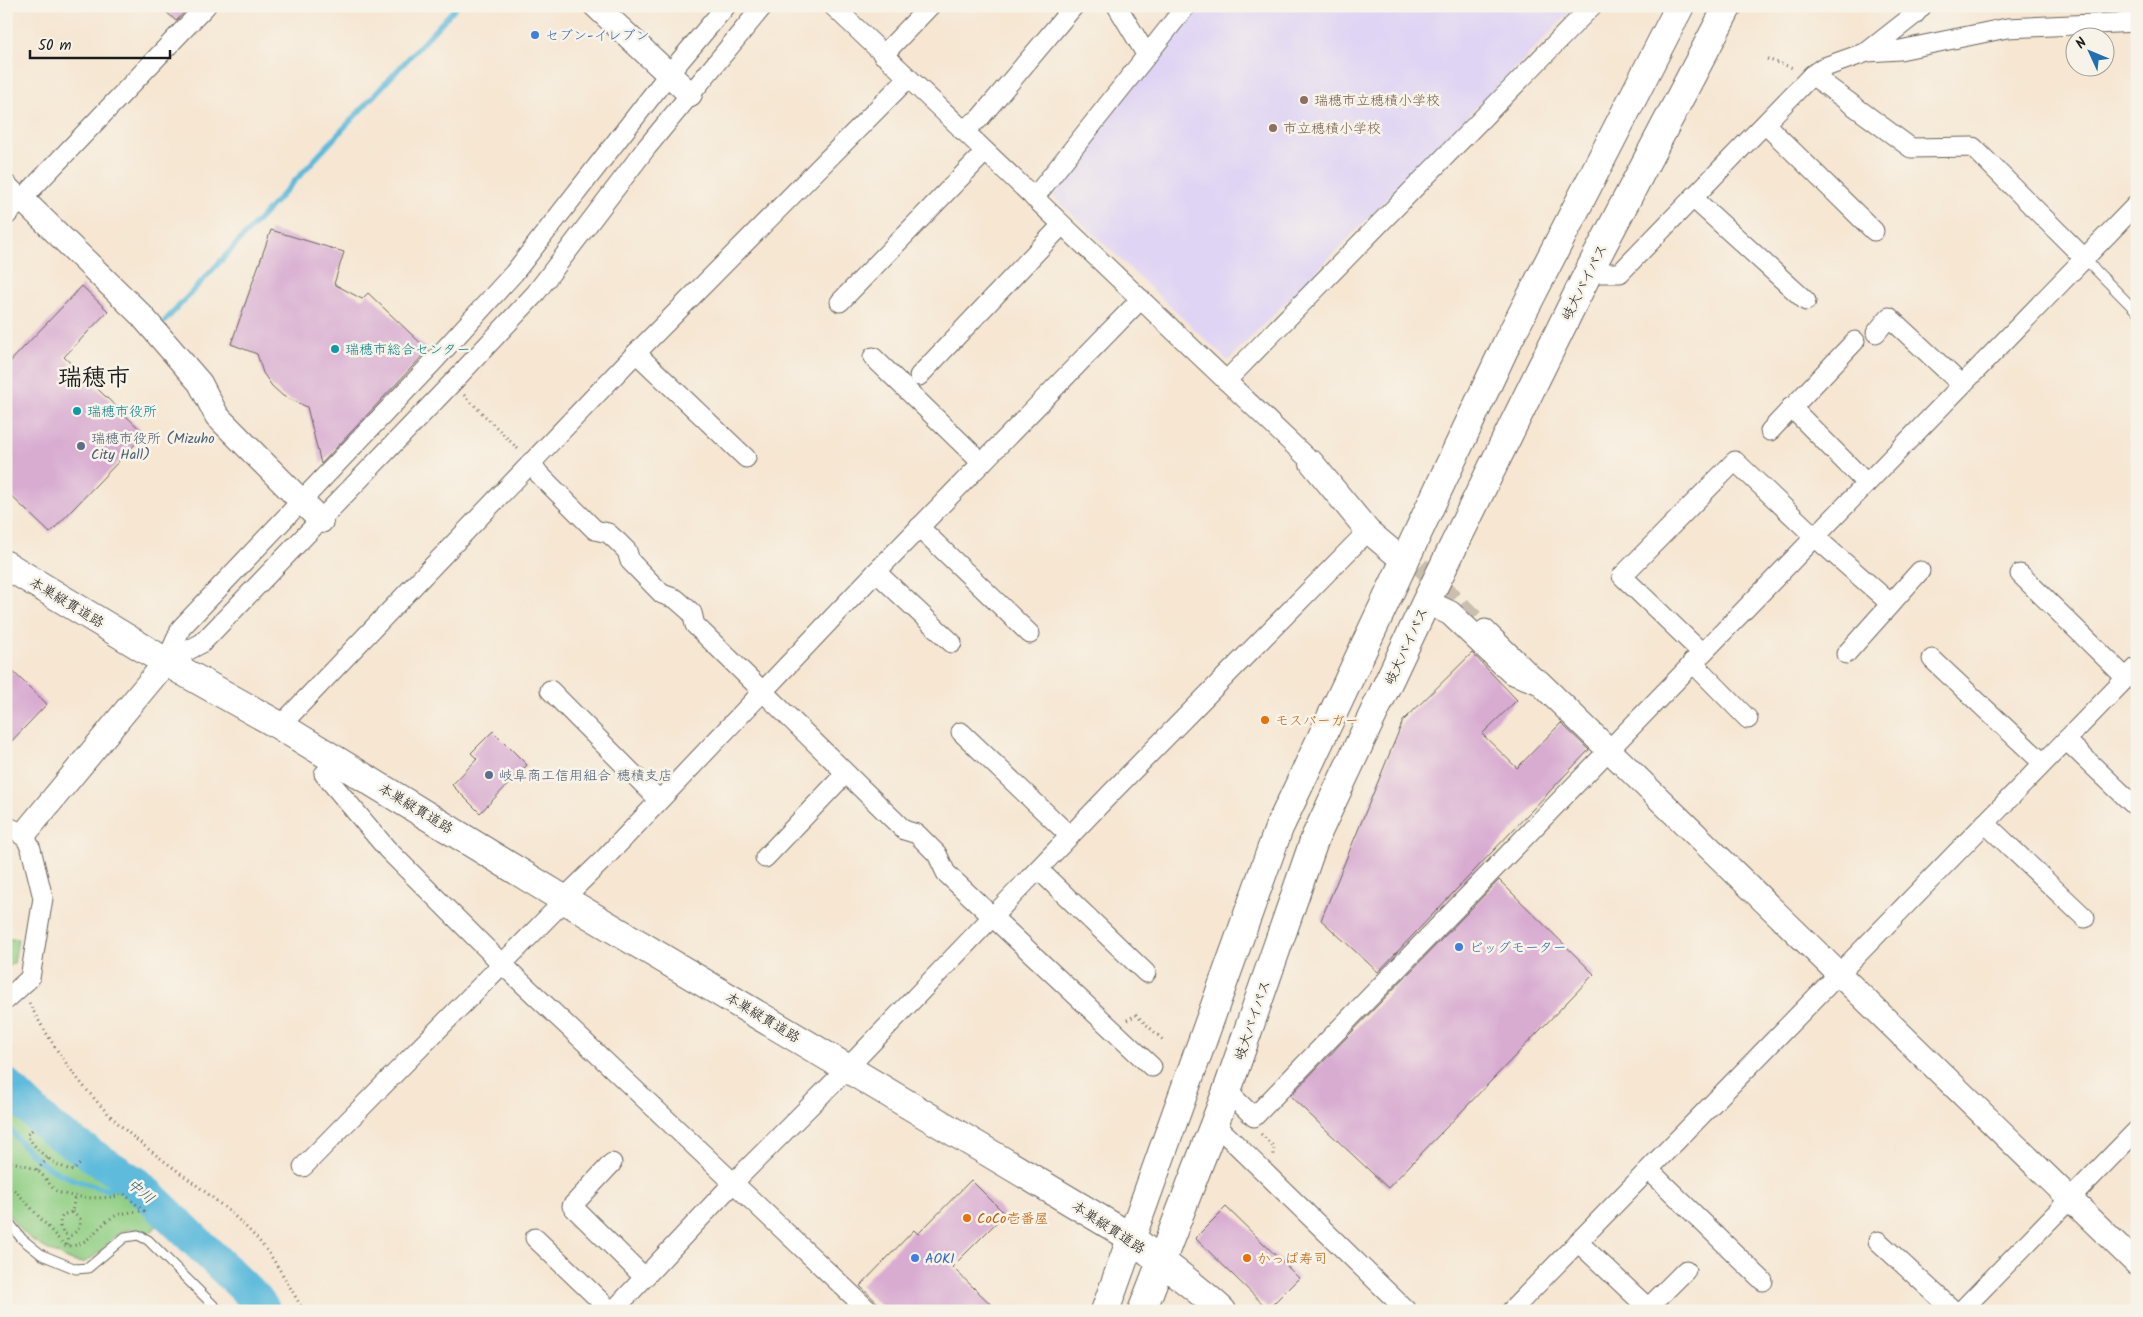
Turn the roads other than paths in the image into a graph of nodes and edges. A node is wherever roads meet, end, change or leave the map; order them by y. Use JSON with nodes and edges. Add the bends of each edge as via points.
{"nodes":[{"id":1,"x":206,"y":6,"type":"edge"},
{"id":2,"x":596,"y":6,"type":"edge"},
{"id":3,"x":726,"y":6,"type":"edge"},
{"id":4,"x":763,"y":6,"type":"edge"},
{"id":5,"x":833,"y":6,"type":"edge"},
{"id":6,"x":930,"y":6,"type":"edge"},
{"id":7,"x":1074,"y":6,"type":"edge"},
{"id":8,"x":1117,"y":6,"type":"edge"},
{"id":9,"x":1186,"y":6,"type":"edge"},
{"id":10,"x":1592,"y":6,"type":"edge"},
{"id":11,"x":1680,"y":6,"type":"edge"},
{"id":12,"x":1728,"y":6,"type":"edge"},
{"id":13,"x":1922,"y":6,"type":"edge"},
{"id":14,"x":2137,"y":22,"type":"edge"},
{"id":15,"x":1867,"y":52,"type":"junction"},
{"id":16,"x":1146,"y":54,"type":"junction"},
{"id":17,"x":883,"y":55,"type":"junction"},
{"id":18,"x":668,"y":75,"type":"junction"},
{"id":19,"x":1812,"y":75,"type":"junction"},
{"id":20,"x":908,"y":78,"type":"junction"},
{"id":21,"x":690,"y":94,"type":"junction"},
{"id":22,"x":1765,"y":124,"type":"junction"},
{"id":23,"x":962,"y":130,"type":"junction"},
{"id":24,"x":985,"y":152,"type":"junction"},
{"id":25,"x":14,"y":191,"type":"edge"},
{"id":26,"x":1034,"y":198,"type":"junction"},
{"id":27,"x":1693,"y":198,"type":"junction"},
{"id":28,"x":2137,"y":204,"type":"edge"},
{"id":29,"x":6,"y":216,"type":"edge"},
{"id":30,"x":1062,"y":225,"type":"junction"},
{"id":31,"x":1874,"y":230,"type":"dead end"},
{"id":32,"x":2084,"y":258,"type":"junction"},
{"id":33,"x":1588,"y":274,"type":"junction"},
{"id":34,"x":1141,"y":299,"type":"junction"},
{"id":35,"x":1806,"y":301,"type":"dead end"},
{"id":36,"x":840,"y":302,"type":"dead end"},
{"id":37,"x":2137,"y":312,"type":"edge"},
{"id":38,"x":1876,"y":333,"type":"dead end"},
{"id":39,"x":1854,"y":341,"type":"dead end"},
{"id":40,"x":636,"y":353,"type":"junction"},
{"id":41,"x":873,"y":357,"type":"dead end"},
{"id":42,"x":919,"y":376,"type":"dead end"},
{"id":43,"x":1226,"y":381,"type":"junction"},
{"id":44,"x":1961,"y":384,"type":"junction"},
{"id":45,"x":1791,"y":407,"type":"junction"},
{"id":46,"x":1770,"y":431,"type":"dead end"},
{"id":47,"x":746,"y":458,"type":"dead end"},
{"id":48,"x":531,"y":462,"type":"junction"},
{"id":49,"x":982,"y":463,"type":"junction"},
{"id":50,"x":1312,"y":463,"type":"junction"},
{"id":51,"x":1866,"y":483,"type":"junction"},
{"id":52,"x":301,"y":501,"type":"junction"},
{"id":53,"x":1358,"y":507,"type":"dead end"},
{"id":54,"x":321,"y":521,"type":"junction"},
{"id":55,"x":920,"y":527,"type":"junction"},
{"id":56,"x":1368,"y":531,"type":"junction"},
{"id":57,"x":1815,"y":537,"type":"junction"},
{"id":58,"x":1405,"y":562,"type":"junction"},
{"id":59,"x":6,"y":565,"type":"edge"},
{"id":60,"x":1920,"y":571,"type":"dead end"},
{"id":61,"x":876,"y":572,"type":"junction"},
{"id":62,"x":2020,"y":574,"type":"dead end"},
{"id":63,"x":6,"y":583,"type":"edge"},
{"id":64,"x":1426,"y":602,"type":"junction"},
{"id":65,"x":1890,"y":603,"type":"junction"},
{"id":66,"x":1485,"y":629,"type":"tunnel mouth"},
{"id":67,"x":1030,"y":634,"type":"dead end"},
{"id":68,"x":952,"y":643,"type":"dead end"},
{"id":69,"x":1846,"y":654,"type":"dead end"},
{"id":70,"x":1697,"y":657,"type":"junction"},
{"id":71,"x":1932,"y":659,"type":"dead end"},
{"id":72,"x":162,"y":668,"type":"junction"},
{"id":73,"x":2134,"y":671,"type":"edge"},
{"id":74,"x":1539,"y":682,"type":"junction"},
{"id":75,"x":550,"y":690,"type":"dead end"},
{"id":76,"x":763,"y":692,"type":"junction"},
{"id":77,"x":1748,"y":718,"type":"dead end"},
{"id":78,"x":280,"y":726,"type":"junction"},
{"id":79,"x":961,"y":732,"type":"dead end"},
{"id":80,"x":2066,"y":740,"type":"junction"},
{"id":81,"x":1608,"y":750,"type":"junction"},
{"id":82,"x":2043,"y":763,"type":"junction"},
{"id":83,"x":324,"y":774,"type":"junction"},
{"id":84,"x":845,"y":774,"type":"junction"},
{"id":85,"x":659,"y":800,"type":"junction"},
{"id":86,"x":2137,"y":808,"type":"edge"},
{"id":87,"x":1985,"y":823,"type":"junction"},
{"id":88,"x":15,"y":830,"type":"edge"},
{"id":89,"x":1070,"y":836,"type":"junction"},
{"id":90,"x":765,"y":858,"type":"dead end"},
{"id":91,"x":1039,"y":870,"type":"junction"},
{"id":92,"x":560,"y":904,"type":"junction"},
{"id":93,"x":993,"y":917,"type":"junction"},
{"id":94,"x":2085,"y":918,"type":"dead end"},
{"id":95,"x":501,"y":963,"type":"junction"},
{"id":96,"x":1146,"y":973,"type":"dead end"},
{"id":97,"x":1837,"y":974,"type":"junction"},
{"id":98,"x":12,"y":995,"type":"edge"},
{"id":99,"x":1152,"y":1066,"type":"dead end"},
{"id":100,"x":841,"y":1074,"type":"junction"},
{"id":101,"x":1227,"y":1091,"type":"junction"},
{"id":102,"x":1215,"y":1124,"type":"junction"},
{"id":103,"x":2137,"y":1130,"type":"edge"},
{"id":104,"x":612,"y":1163,"type":"dead end"},
{"id":105,"x":303,"y":1166,"type":"dead end"},
{"id":106,"x":1649,"y":1170,"type":"junction"},
{"id":107,"x":734,"y":1182,"type":"junction"},
{"id":108,"x":2069,"y":1199,"type":"junction"},
{"id":109,"x":6,"y":1219,"type":"edge"},
{"id":110,"x":535,"y":1238,"type":"dead end"},
{"id":111,"x":1878,"y":1241,"type":"dead end"},
{"id":112,"x":1578,"y":1242,"type":"junction"},
{"id":113,"x":1129,"y":1247,"type":"junction"},
{"id":114,"x":1162,"y":1263,"type":"junction"},
{"id":115,"x":2137,"y":1264,"type":"edge"},
{"id":116,"x":1686,"y":1270,"type":"dead end"},
{"id":117,"x":644,"y":1277,"type":"junction"},
{"id":118,"x":1762,"y":1281,"type":"dead end"},
{"id":119,"x":219,"y":1311,"type":"edge"},
{"id":120,"x":612,"y":1311,"type":"edge"},
{"id":121,"x":869,"y":1311,"type":"edge"},
{"id":122,"x":1105,"y":1311,"type":"edge"},
{"id":123,"x":1142,"y":1311,"type":"edge"},
{"id":124,"x":1222,"y":1311,"type":"edge"},
{"id":125,"x":1407,"y":1311,"type":"edge"},
{"id":126,"x":1511,"y":1311,"type":"edge"},
{"id":127,"x":1954,"y":1311,"type":"edge"},
{"id":128,"x":1961,"y":1311,"type":"edge"}],
"edges":[{"from":1,"to":25,"type":"street"},
{"from":2,"to":18,"type":"street"},
{"from":3,"to":18,"type":"street"},
{"from":4,"to":21,"type":"street"},
{"from":5,"to":17,"type":"street"},
{"from":6,"to":17,"type":"street"},
{"from":7,"to":23,"type":"street","via":[[980,119]]},
{"from":8,"to":16,"type":"street"},
{"from":9,"to":16,"type":"street"},
{"from":10,"to":43,"type":"street"},
{"from":11,"to":58,"type":"main road","via":[[1507,344]]},
{"from":12,"to":33,"type":"main road","name":"岐大バイパス"},
{"from":13,"to":15,"type":"street"},
{"from":14,"to":15,"type":"street","via":[[2007,28],[1900,50]]},
{"from":15,"to":19,"type":"street","via":[[1822,68]]},
{"from":16,"to":26,"type":"street"},
{"from":17,"to":20,"type":"street"},
{"from":18,"to":21,"type":"street"},
{"from":18,"to":52,"type":"street","via":[[514,273]]},
{"from":19,"to":22,"type":"street"},
{"from":19,"to":32,"type":"street","via":[[1911,148],[1973,146]]},
{"from":20,"to":23,"type":"street"},
{"from":20,"to":40,"type":"street"},
{"from":21,"to":54,"type":"street","via":[[535,294]]},
{"from":22,"to":27,"type":"street"},
{"from":22,"to":31,"type":"street"},
{"from":23,"to":24,"type":"street"},
{"from":24,"to":26,"type":"street"},
{"from":24,"to":36,"type":"street"},
{"from":25,"to":29,"type":"street"},
{"from":25,"to":52,"type":"street","via":[[141,315],[200,382],[217,416]]},
{"from":26,"to":30,"type":"street"},
{"from":27,"to":33,"type":"street","via":[[1620,273]]},
{"from":27,"to":35,"type":"street"},
{"from":28,"to":32,"type":"street"},
{"from":30,"to":34,"type":"street"},
{"from":30,"to":42,"type":"street"},
{"from":32,"to":37,"type":"lane"},
{"from":32,"to":44,"type":"street"},
{"from":33,"to":64,"type":"main road","name":"岐大バイパス"},
{"from":34,"to":43,"type":"street"},
{"from":34,"to":49,"type":"street"},
{"from":38,"to":44,"type":"street","via":[[1889,317]]},
{"from":39,"to":45,"type":"street"},
{"from":40,"to":47,"type":"street"},
{"from":40,"to":48,"type":"street"},
{"from":41,"to":49,"type":"street"},
{"from":43,"to":50,"type":"street"},
{"from":44,"to":51,"type":"street"},
{"from":45,"to":46,"type":"street"},
{"from":45,"to":51,"type":"street"},
{"from":48,"to":76,"type":"street","via":[[595,530],[608,533],[622,546],[630,562],[662,594],[676,599],[692,613],[695,625]]},
{"from":48,"to":78,"type":"street"},
{"from":49,"to":55,"type":"street"},
{"from":50,"to":53,"type":"street"},
{"from":50,"to":56,"type":"street"},
{"from":51,"to":57,"type":"street"},
{"from":52,"to":54,"type":"street"},
{"from":52,"to":72,"type":"street","via":[[181,628]]},
{"from":54,"to":72,"type":"street","via":[[202,643]]},
{"from":55,"to":61,"type":"street"},
{"from":55,"to":67,"type":"street"},
{"from":56,"to":58,"type":"street"},
{"from":56,"to":89,"type":"street"},
{"from":57,"to":65,"type":"street"},
{"from":57,"to":70,"type":"street"},
{"from":57,"to":70,"type":"street","via":[[1735,461],[1622,576]]},
{"from":58,"to":113,"type":"main road","via":[[1280,828]]},
{"from":59,"to":72,"type":"main road","name":"本巣縦貫道路"},
{"from":60,"to":65,"type":"street"},
{"from":61,"to":68,"type":"street"},
{"from":61,"to":76,"type":"street"},
{"from":62,"to":73,"type":"street"},
{"from":63,"to":72,"type":"main road","name":"本巣縦貫道路"},
{"from":64,"to":74,"type":"street","via":[[1450,613],[1512,672]]},
{"from":64,"to":101,"type":"main road","name":"岐大バイパス","via":[[1315,838]]},
{"from":65,"to":69,"type":"street"},
{"from":66,"to":74,"type":"street"},
{"from":70,"to":77,"type":"street"},
{"from":70,"to":81,"type":"street"},
{"from":71,"to":82,"type":"street"},
{"from":72,"to":78,"type":"main road","name":"本巣縦貫道路"},
{"from":72,"to":83,"type":"main road","name":"本巣縦貫道路"},
{"from":72,"to":88,"type":"street"},
{"from":73,"to":80,"type":"street"},
{"from":74,"to":81,"type":"street"},
{"from":75,"to":85,"type":"street"},
{"from":76,"to":84,"type":"street"},
{"from":76,"to":85,"type":"street"},
{"from":78,"to":92,"type":"main road","name":"本巣縦貫道路"},
{"from":79,"to":89,"type":"street"},
{"from":80,"to":82,"type":"street"},
{"from":80,"to":86,"type":"street"},
{"from":81,"to":97,"type":"street"},
{"from":81,"to":101,"type":"street","via":[[1254,1117]]},
{"from":82,"to":87,"type":"street"},
{"from":83,"to":92,"type":"main road","name":"本巣縦貫道路"},
{"from":83,"to":95,"type":"street","via":[[387,849]]},
{"from":84,"to":90,"type":"street"},
{"from":84,"to":93,"type":"street","via":[[904,830],[917,834],[937,854],[946,873]]},
{"from":85,"to":92,"type":"street"},
{"from":87,"to":94,"type":"street"},
{"from":87,"to":97,"type":"street"},
{"from":88,"to":98,"type":"street","via":[[31,849],[43,898],[30,978]]},
{"from":89,"to":91,"type":"street"},
{"from":91,"to":93,"type":"street"},
{"from":91,"to":96,"type":"street"},
{"from":92,"to":95,"type":"street"},
{"from":92,"to":100,"type":"main road","name":"本巣縦貫道路"},
{"from":93,"to":99,"type":"street"},
{"from":93,"to":100,"type":"street"},
{"from":95,"to":105,"type":"street"},
{"from":95,"to":107,"type":"street"},
{"from":97,"to":106,"type":"street"},
{"from":97,"to":108,"type":"street"},
{"from":100,"to":107,"type":"street"},
{"from":100,"to":113,"type":"main road","name":"本巣縦貫道路"},
{"from":101,"to":102,"type":"main road","name":"岐大バイパス"},
{"from":102,"to":114,"type":"main road","name":"岐大バイパス"},
{"from":102,"to":125,"type":"street"},
{"from":103,"to":108,"type":"street"},
{"from":104,"to":117,"type":"street","via":[[572,1206]]},
{"from":106,"to":112,"type":"street"},
{"from":106,"to":118,"type":"street"},
{"from":107,"to":117,"type":"street"},
{"from":107,"to":121,"type":"street"},
{"from":108,"to":115,"type":"street"},
{"from":108,"to":128,"type":"street"},
{"from":109,"to":119,"type":"lane","via":[[22,1239],[42,1255],[76,1269],[88,1268],[125,1237],[143,1237]]},
{"from":110,"to":120,"type":"street"},
{"from":111,"to":127,"type":"street"},
{"from":112,"to":116,"type":"street","via":[[1648,1308]]},
{"from":112,"to":126,"type":"street"},
{"from":113,"to":114,"type":"main road","name":"本巣縦貫道路"},
{"from":113,"to":122,"type":"main road"},
{"from":114,"to":123,"type":"main road","name":"岐大バイパス"},
{"from":114,"to":124,"type":"main road","name":"本巣縦貫道路"},
{"from":117,"to":120,"type":"street"}]}
